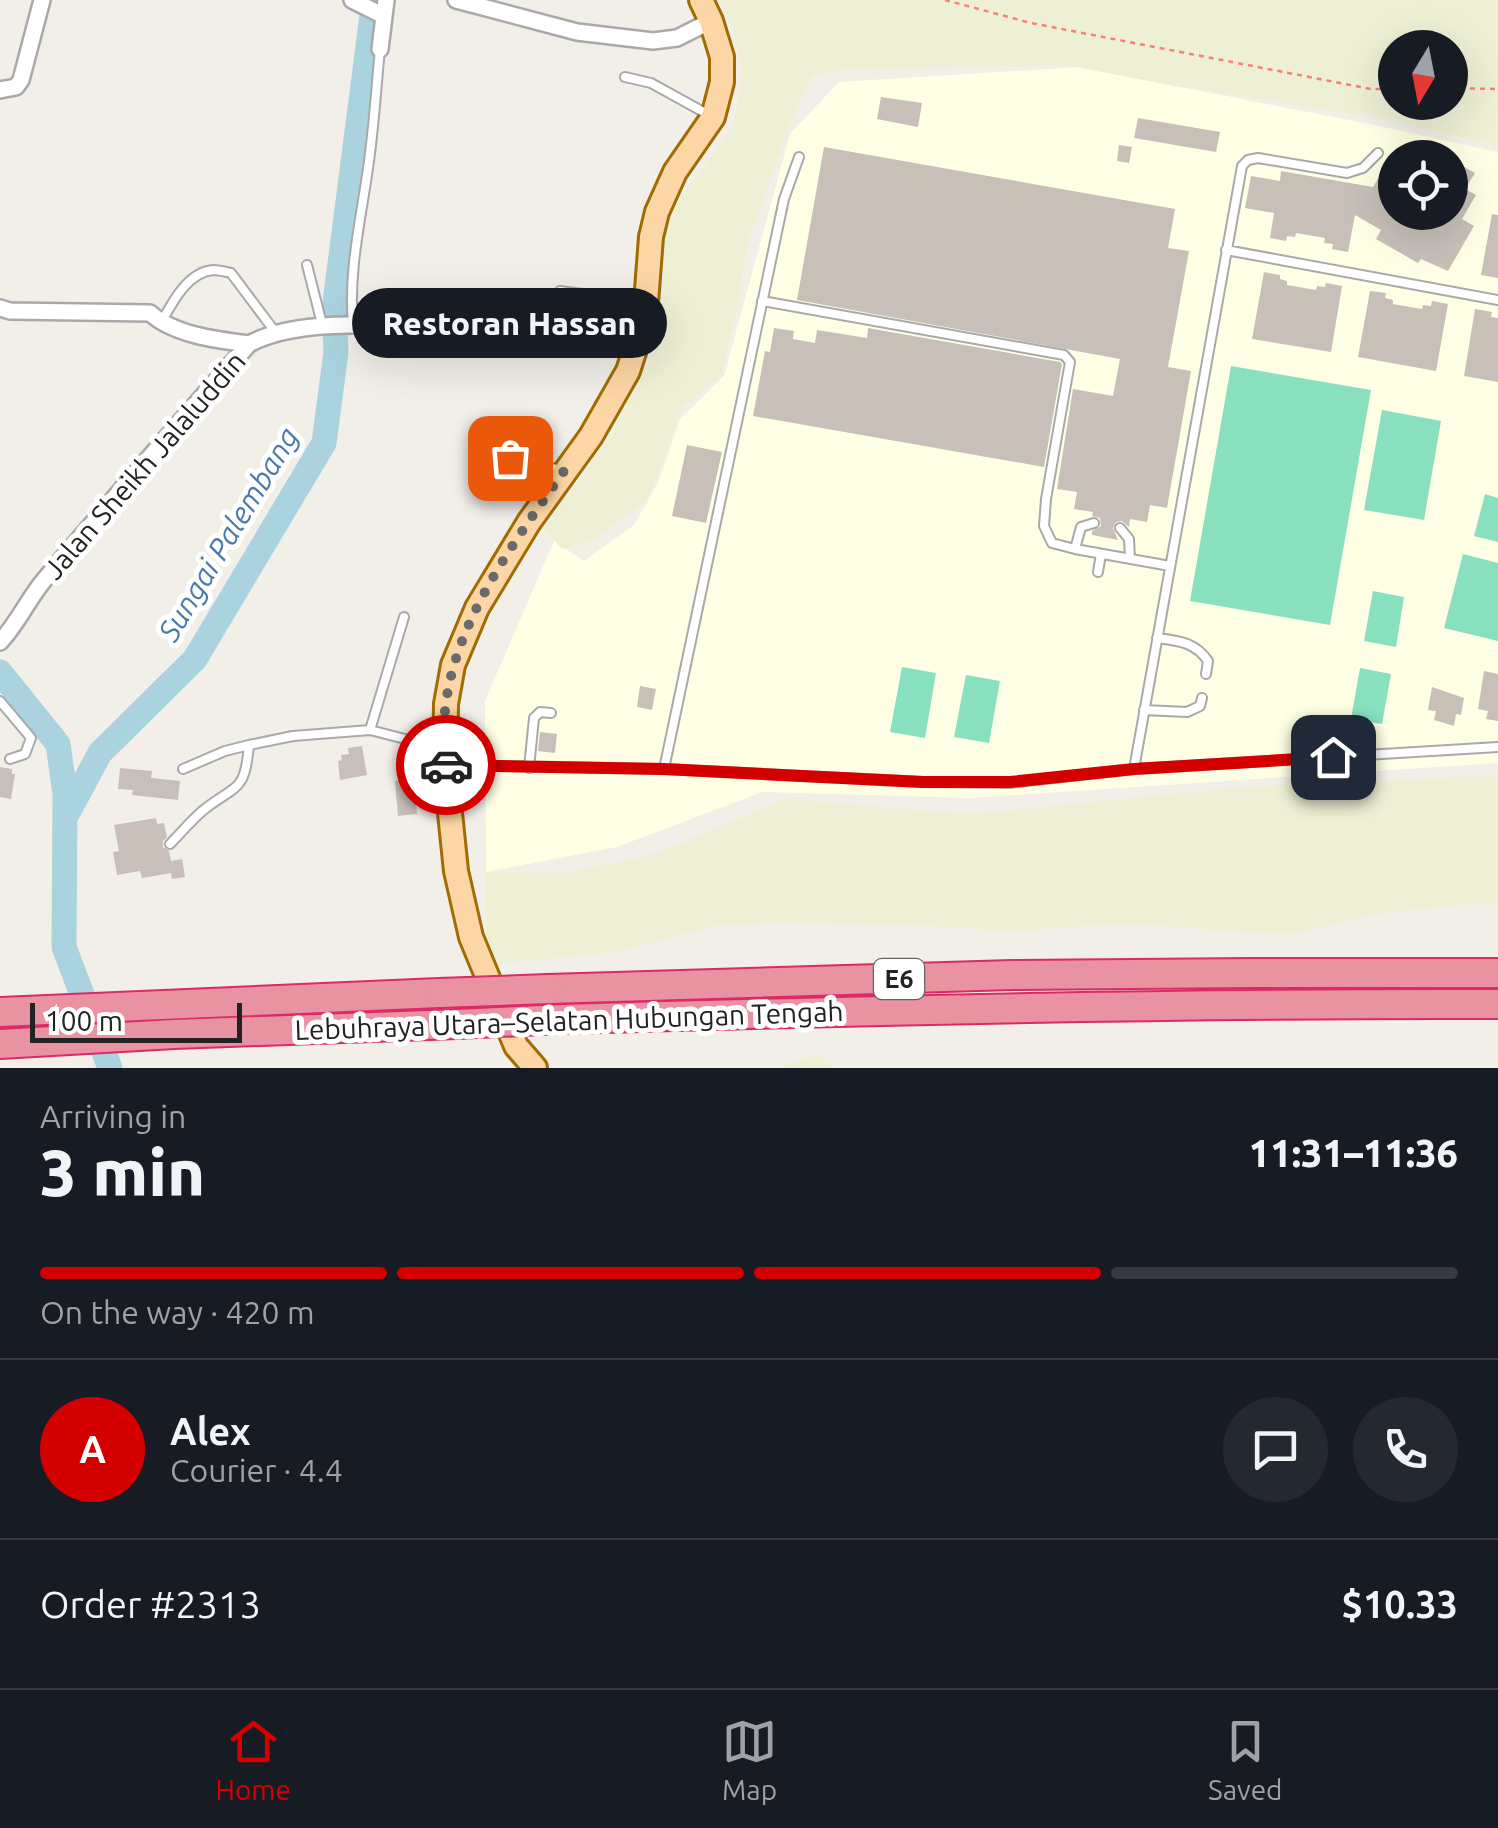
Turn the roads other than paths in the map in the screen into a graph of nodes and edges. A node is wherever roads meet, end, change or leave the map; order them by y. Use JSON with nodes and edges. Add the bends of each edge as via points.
{"nodes":[{"id":1,"x":42,"y":0,"type":"edge"},
{"id":2,"x":456,"y":0,"type":"edge"},
{"id":3,"x":373,"y":7,"type":"edge"},
{"id":4,"x":706,"y":11,"type":"edge"},
{"id":5,"x":380,"y":49,"type":"joint"},
{"id":6,"x":625,"y":77,"type":"dead end"},
{"id":7,"x":0,"y":90,"type":"edge"},
{"id":8,"x":713,"y":117,"type":"junction"},
{"id":9,"x":1378,"y":153,"type":"dead end"},
{"id":10,"x":800,"y":157,"type":"dead end"},
{"id":11,"x":1226,"y":250,"type":"junction"},
{"id":12,"x":307,"y":265,"type":"dead end"},
{"id":13,"x":560,"y":291,"type":"dead end"},
{"id":14,"x":1498,"y":300,"type":"edge"},
{"id":15,"x":762,"y":302,"type":"junction"},
{"id":16,"x":646,"y":303,"type":"junction"},
{"id":17,"x":0,"y":308,"type":"edge"},
{"id":18,"x":161,"y":323,"type":"junction"},
{"id":19,"x":336,"y":326,"type":"junction"},
{"id":20,"x":276,"y":334,"type":"junction"},
{"id":21,"x":638,"y":343,"type":"junction"},
{"id":22,"x":249,"y":344,"type":"junction"},
{"id":23,"x":510,"y":458,"type":"dead end"},
{"id":24,"x":564,"y":471,"type":"junction"},
{"id":25,"x":1090,"y":524,"type":"dead end"},
{"id":26,"x":1120,"y":528,"type":"dead end"},
{"id":27,"x":1074,"y":549,"type":"junction"},
{"id":28,"x":1101,"y":554,"type":"junction"},
{"id":29,"x":1130,"y":559,"type":"junction"},
{"id":30,"x":1170,"y":566,"type":"junction"},
{"id":31,"x":1098,"y":572,"type":"dead end"},
{"id":32,"x":404,"y":617,"type":"dead end"},
{"id":33,"x":5,"y":637,"type":"edge"},
{"id":34,"x":1157,"y":638,"type":"junction"},
{"id":35,"x":1206,"y":674,"type":"dead end"},
{"id":36,"x":0,"y":701,"type":"edge"},
{"id":37,"x":1201,"y":702,"type":"dead end"},
{"id":38,"x":1144,"y":710,"type":"junction"},
{"id":39,"x":551,"y":713,"type":"dead end"},
{"id":40,"x":370,"y":730,"type":"junction"},
{"id":41,"x":249,"y":745,"type":"junction"},
{"id":42,"x":1498,"y":748,"type":"edge"},
{"id":43,"x":445,"y":757,"type":"junction"},
{"id":44,"x":10,"y":759,"type":"dead end"},
{"id":45,"x":529,"y":768,"type":"junction"},
{"id":46,"x":183,"y":769,"type":"dead end"},
{"id":47,"x":664,"y":769,"type":"junction"},
{"id":48,"x":1134,"y":769,"type":"junction"},
{"id":49,"x":170,"y":844,"type":"dead end"},
{"id":50,"x":1498,"y":973,"type":"edge"},
{"id":51,"x":1498,"y":1004,"type":"edge"},
{"id":52,"x":3,"y":1012,"type":"edge"},
{"id":53,"x":10,"y":1043,"type":"edge"},
{"id":54,"x":535,"y":1068,"type":"edge"}],
"edges":[{"from":1,"to":7,"type":"street","via":[[21,80]]},
{"from":2,"to":4,"type":"street","via":[[577,32],[653,41],[677,38]]},
{"from":3,"to":5,"type":"street"},
{"from":4,"to":8,"type":"main road","via":[[722,56]]},
{"from":5,"to":19,"type":"lane","via":[[351,304]]},
{"from":6,"to":8,"type":"lane","via":[[651,83]]},
{"from":8,"to":16,"type":"main road","via":[[657,212]]},
{"from":9,"to":11,"type":"lane","via":[[1347,172],[1248,160],[1239,175]]},
{"from":10,"to":15,"type":"lane"},
{"from":11,"to":14,"type":"lane"},
{"from":11,"to":30,"type":"lane"},
{"from":12,"to":19,"type":"lane"},
{"from":13,"to":16,"type":"lane"},
{"from":15,"to":27,"type":"lane","via":[[1069,358],[1044,526],[1052,543]]},
{"from":15,"to":47,"type":"lane"},
{"from":16,"to":21,"type":"main road"},
{"from":17,"to":18,"type":"street","via":[[150,313]]},
{"from":18,"to":20,"type":"lane","via":[[192,279],[212,270],[231,273]]},
{"from":18,"to":22,"type":"street"},
{"from":19,"to":20,"type":"street","name":"Jalan Sheikh Jalaluddin"},
{"from":19,"to":21,"type":"street"},
{"from":20,"to":22,"type":"street","name":"Jalan Sheikh Jalaluddin"},
{"from":21,"to":24,"type":"main road","via":[[614,400]]},
{"from":22,"to":33,"type":"street","name":"Jalan Sheikh Jalaluddin","via":[[38,588]]},
{"from":23,"to":24,"type":"lane"},
{"from":24,"to":43,"type":"main road","via":[[466,632],[453,665]]},
{"from":25,"to":27,"type":"lane","via":[[1081,527]]},
{"from":26,"to":29,"type":"lane","via":[[1129,539]]},
{"from":27,"to":28,"type":"lane"},
{"from":28,"to":29,"type":"lane"},
{"from":28,"to":31,"type":"lane"},
{"from":29,"to":30,"type":"lane"},
{"from":30,"to":34,"type":"lane"},
{"from":32,"to":40,"type":"lane"},
{"from":34,"to":35,"type":"lane","via":[[1200,650],[1208,661]]},
{"from":34,"to":38,"type":"lane"},
{"from":36,"to":44,"type":"lane","via":[[31,738],[25,754]]},
{"from":37,"to":38,"type":"lane","via":[[1187,712]]},
{"from":38,"to":48,"type":"lane"},
{"from":39,"to":45,"type":"lane","via":[[534,718]]},
{"from":40,"to":41,"type":"lane"},
{"from":40,"to":43,"type":"lane"},
{"from":41,"to":46,"type":"lane"},
{"from":41,"to":49,"type":"lane","via":[[238,788]]},
{"from":42,"to":48,"type":"lane"},
{"from":43,"to":45,"type":"lane"},
{"from":43,"to":54,"type":"main road","via":[[456,871],[472,936],[516,1046]]},
{"from":45,"to":47,"type":"lane"},
{"from":47,"to":48,"type":"lane","via":[[923,782],[1010,782]]},
{"from":50,"to":52,"type":"highway","name":"Lebuhraya Utara–Selatan Hubungan Tengah","number":"E6","bridge":true,"via":[[1012,976]]},
{"from":51,"to":53,"type":"highway","name":"Lebuhraya Utara–Selatan Hubungan Tengah","number":"E6","bridge":true,"via":[[1007,1006]]}]}
